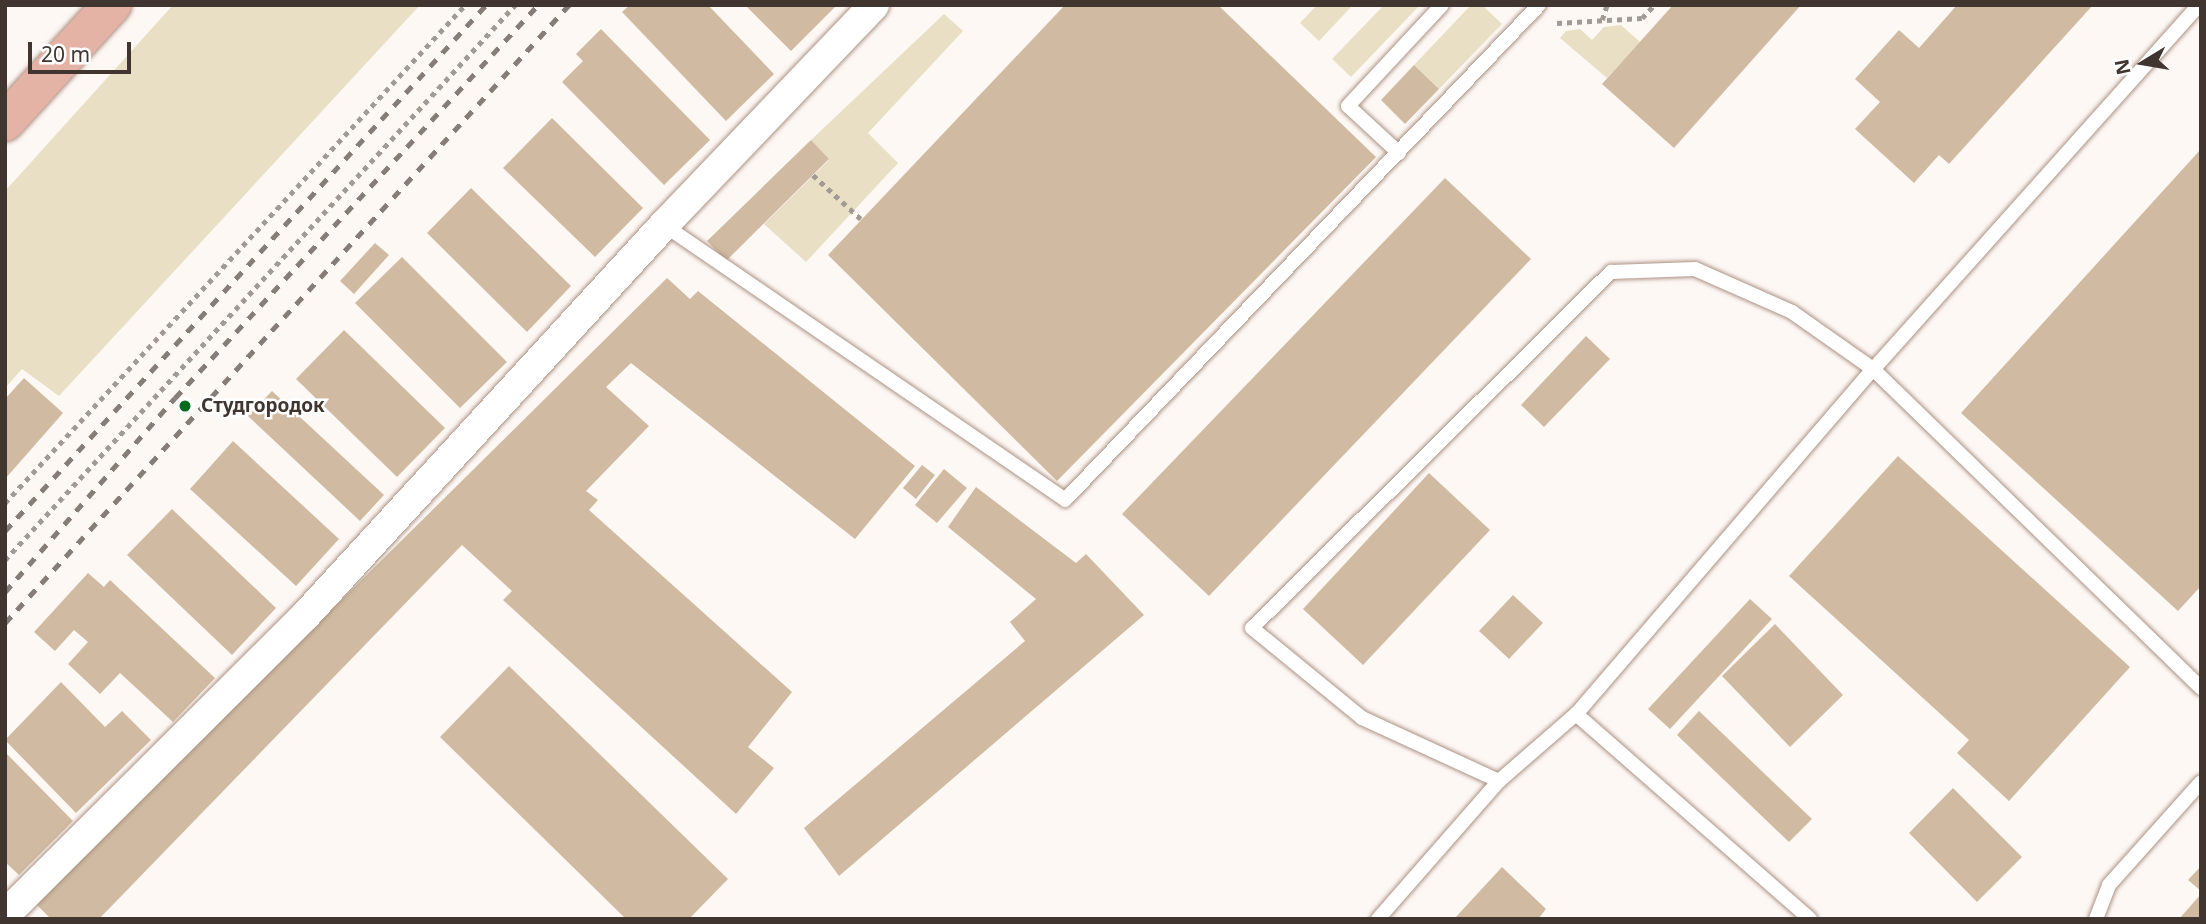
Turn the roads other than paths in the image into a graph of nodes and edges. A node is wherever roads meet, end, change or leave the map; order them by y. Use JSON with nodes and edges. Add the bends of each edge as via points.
{"nodes":[{"id":1,"x":112,"y":5,"type":"edge"},
{"id":2,"x":1442,"y":5,"type":"edge"},
{"id":3,"x":2199,"y":5,"type":"edge"},
{"id":4,"x":1537,"y":7,"type":"edge"},
{"id":5,"x":866,"y":8,"type":"edge"},
{"id":6,"x":5,"y":121,"type":"edge"},
{"id":7,"x":1399,"y":153,"type":"junction"},
{"id":8,"x":664,"y":225,"type":"junction"},
{"id":9,"x":1873,"y":369,"type":"junction"},
{"id":10,"x":2201,"y":688,"type":"edge"},
{"id":11,"x":1576,"y":713,"type":"junction"},
{"id":12,"x":1499,"y":781,"type":"junction"},
{"id":13,"x":2201,"y":782,"type":"edge"},
{"id":14,"x":5,"y":915,"type":"edge"},
{"id":15,"x":1378,"y":919,"type":"edge"},
{"id":16,"x":1810,"y":919,"type":"edge"},
{"id":17,"x":2096,"y":919,"type":"edge"}],
"edges":[{"from":1,"to":6,"type":"main road"},
{"from":2,"to":7,"type":"lane","via":[[1348,106]]},
{"from":3,"to":9,"type":"lane"},
{"from":4,"to":7,"type":"lane"},
{"from":5,"to":8,"type":"street"},
{"from":7,"to":8,"type":"lane","via":[[1065,500]]},
{"from":8,"to":14,"type":"street","via":[[306,615]]},
{"from":9,"to":10,"type":"lane"},
{"from":9,"to":11,"type":"lane"},
{"from":9,"to":12,"type":"lane","via":[[1792,312],[1695,269],[1611,272],[1252,628],[1362,718]]},
{"from":11,"to":12,"type":"lane"},
{"from":11,"to":16,"type":"lane"},
{"from":12,"to":15,"type":"lane"},
{"from":13,"to":17,"type":"lane","via":[[2109,885]]}]}
